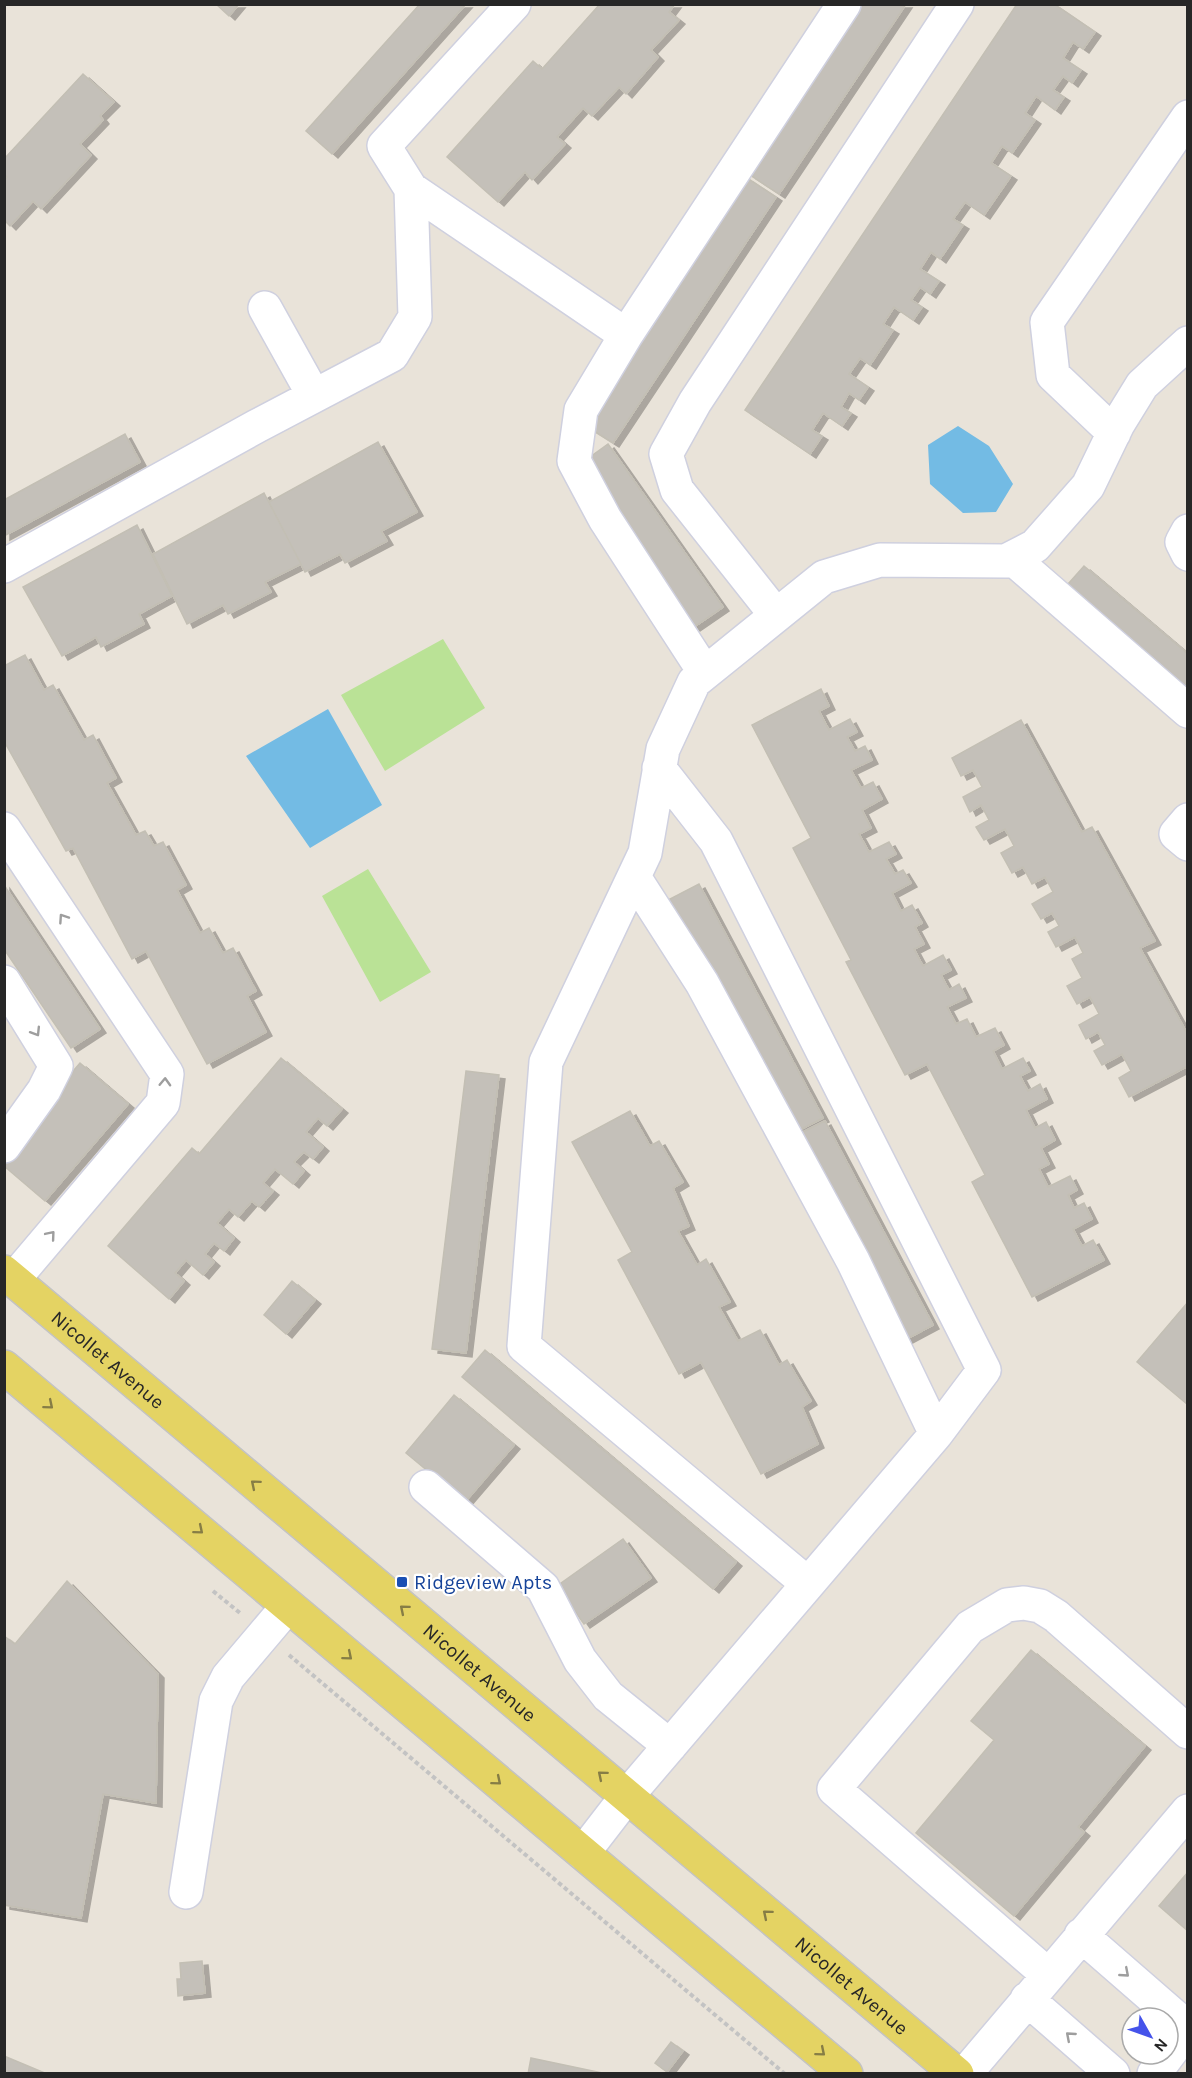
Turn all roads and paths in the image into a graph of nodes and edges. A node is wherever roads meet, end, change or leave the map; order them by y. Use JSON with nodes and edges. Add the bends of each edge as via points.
{"nodes":[{"id":1,"x":514,"y":4,"type":"edge"},
{"id":2,"x":844,"y":4,"type":"edge"},
{"id":3,"x":957,"y":4,"type":"edge"},
{"id":4,"x":1188,"y":117,"type":"edge"},
{"id":5,"x":411,"y":189,"type":"junction"},
{"id":6,"x":265,"y":308,"type":"dead end"},
{"id":7,"x":626,"y":335,"type":"junction"},
{"id":8,"x":1188,"y":343,"type":"edge"},
{"id":9,"x":314,"y":396,"type":"junction"},
{"id":10,"x":1114,"y":433,"type":"junction"},
{"id":11,"x":1188,"y":531,"type":"edge"},
{"id":12,"x":1188,"y":554,"type":"edge"},
{"id":13,"x":1012,"y":558,"type":"junction"},
{"id":14,"x":4,"y":566,"type":"edge"},
{"id":15,"x":776,"y":615,"type":"junction"},
{"id":16,"x":705,"y":674,"type":"junction"},
{"id":17,"x":1188,"y":711,"type":"edge"},
{"id":18,"x":659,"y":768,"type":"junction"},
{"id":19,"x":1188,"y":820,"type":"edge"},
{"id":20,"x":4,"y":829,"type":"edge"},
{"id":21,"x":1188,"y":844,"type":"edge"},
{"id":22,"x":634,"y":877,"type":"junction"},
{"id":23,"x":4,"y":982,"type":"edge"},
{"id":24,"x":4,"y":1146,"type":"edge"},
{"id":25,"x":9,"y":1276,"type":"edge"},
{"id":26,"x":4,"y":1367,"type":"edge"},
{"id":27,"x":936,"y":1434,"type":"junction"},
{"id":28,"x":426,"y":1487,"type":"dead end"},
{"id":29,"x":808,"y":1584,"type":"junction"},
{"id":30,"x":210,"y":1588,"type":"dead end"},
{"id":31,"x":288,"y":1606,"type":"junction"},
{"id":32,"x":265,"y":1634,"type":"junction"},
{"id":33,"x":1188,"y":1732,"type":"edge"},
{"id":34,"x":670,"y":1746,"type":"junction"},
{"id":35,"x":627,"y":1796,"type":"junction"},
{"id":36,"x":1188,"y":1811,"type":"edge"},
{"id":37,"x":583,"y":1853,"type":"junction"},
{"id":38,"x":186,"y":1892,"type":"dead end"},
{"id":39,"x":1081,"y":1935,"type":"junction"},
{"id":40,"x":1047,"y":1974,"type":"junction"},
{"id":41,"x":1027,"y":1999,"type":"junction"},
{"id":42,"x":785,"y":2073,"type":"edge"},
{"id":43,"x":846,"y":2073,"type":"edge"},
{"id":44,"x":957,"y":2073,"type":"edge"},
{"id":45,"x":964,"y":2073,"type":"edge"},
{"id":46,"x":1113,"y":2073,"type":"edge"},
{"id":47,"x":1154,"y":2073,"type":"edge"}],
"edges":[{"from":1,"to":5,"type":"lane","via":[[384,146]]},
{"from":2,"to":7,"type":"lane"},
{"from":3,"to":15,"type":"lane","via":[[694,402],[666,454],[676,490]]},
{"from":4,"to":10,"type":"lane","via":[[1047,322],[1053,375]]},
{"from":5,"to":7,"type":"lane"},
{"from":5,"to":9,"type":"lane","via":[[415,317],[392,355]]},
{"from":6,"to":9,"type":"lane"},
{"from":7,"to":16,"type":"lane","via":[[581,410],[574,461],[605,519]]},
{"from":8,"to":10,"type":"lane","via":[[1142,385]]},
{"from":9,"to":14,"type":"lane"},
{"from":10,"to":13,"type":"lane","via":[[1088,486],[1035,546]]},
{"from":11,"to":12,"type":"lane","via":[[1182,542]]},
{"from":13,"to":15,"type":"lane","via":[[880,560],[824,577]]},
{"from":13,"to":17,"type":"lane"},
{"from":15,"to":16,"type":"lane"},
{"from":16,"to":18,"type":"lane","via":[[694,682],[663,749]]},
{"from":18,"to":22,"type":"lane","via":[[645,853]]},
{"from":18,"to":27,"type":"lane","via":[[716,841],[984,1370]]},
{"from":19,"to":21,"type":"lane","via":[[1176,834]]},
{"from":25,"to":20,"type":"lane","one_way":true,"via":[[163,1103],[166,1074]]},
{"from":22,"to":27,"type":"lane","via":[[713,1003],[853,1261]]},
{"from":22,"to":29,"type":"lane","via":[[546,1062],[524,1346]]},
{"from":23,"to":24,"type":"lane","one_way":true,"via":[[56,1066],[39,1099]]},
{"from":35,"to":25,"type":"main road","name":"Nicollet Avenue","one_way":true},
{"from":26,"to":31,"type":"main road","one_way":true},
{"from":27,"to":29,"type":"lane"},
{"from":28,"to":34,"type":"lane","via":[[543,1588],[580,1660],[608,1696]]},
{"from":29,"to":34,"type":"lane"},
{"from":30,"to":32,"type":"path"},
{"from":31,"to":32,"type":"lane"},
{"from":31,"to":37,"type":"main road","one_way":true},
{"from":32,"to":38,"type":"lane","via":[[228,1677],[216,1701]]},
{"from":32,"to":42,"type":"path"},
{"from":33,"to":40,"type":"lane","via":[[1056,1616],[1040,1606],[1007,1605],[970,1627],[834,1789]]},
{"from":34,"to":35,"type":"lane"},
{"from":35,"to":37,"type":"lane"},
{"from":44,"to":35,"type":"main road","name":"Nicollet Avenue","one_way":true},
{"from":36,"to":39,"type":"lane"},
{"from":37,"to":43,"type":"main road","one_way":true},
{"from":39,"to":40,"type":"lane"},
{"from":39,"to":47,"type":"lane","one_way":true,"via":[[1181,2022],[1175,2046]]},
{"from":40,"to":41,"type":"lane"},
{"from":41,"to":45,"type":"lane"},
{"from":46,"to":41,"type":"lane","one_way":true}]}
